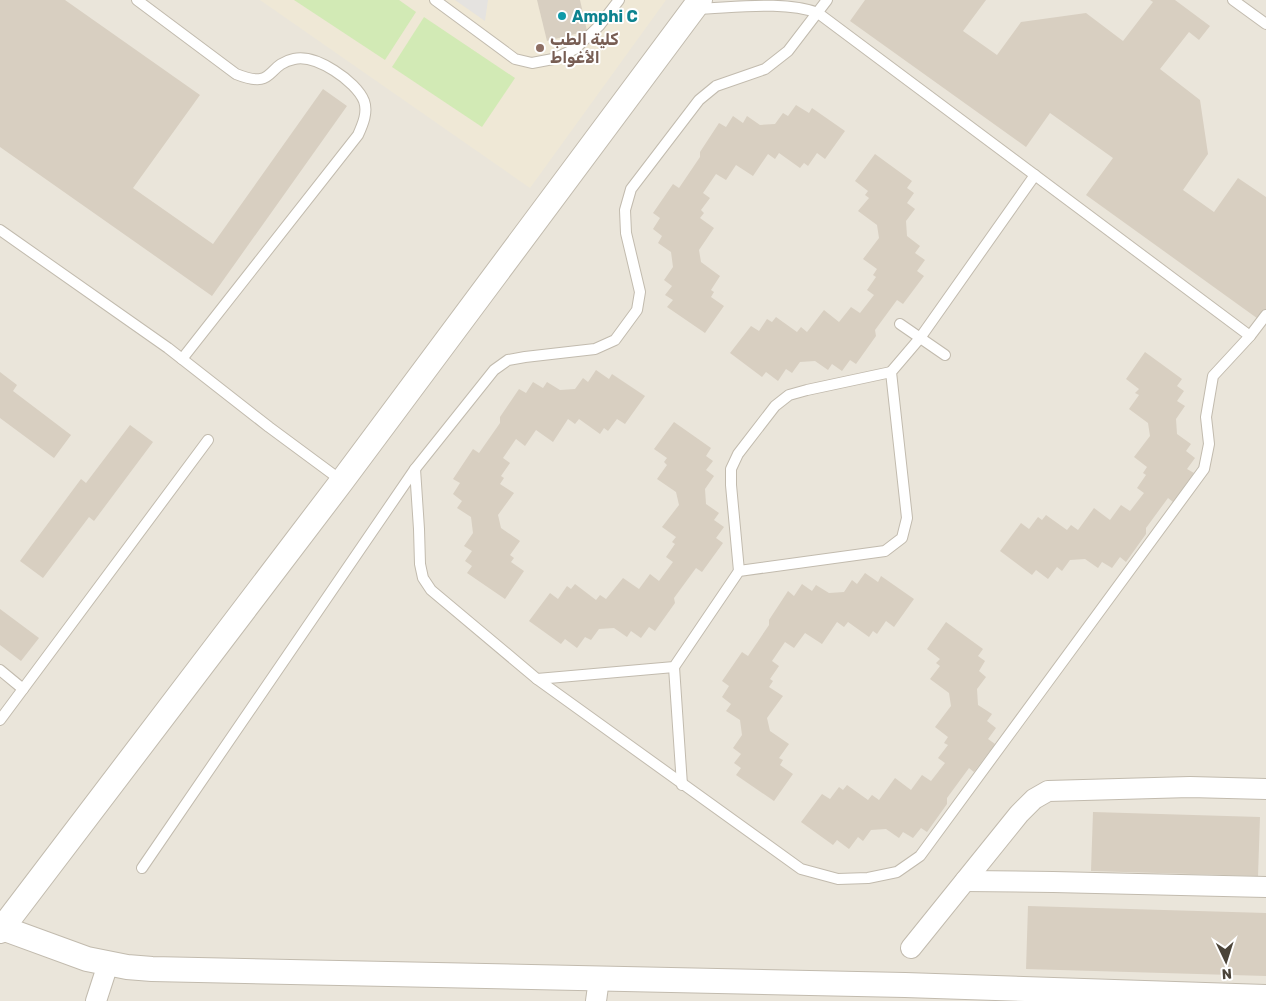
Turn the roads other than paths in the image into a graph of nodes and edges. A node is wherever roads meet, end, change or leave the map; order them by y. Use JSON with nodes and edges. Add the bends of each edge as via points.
{"nodes":[{"id":1,"x":136,"y":0,"type":"edge"},
{"id":2,"x":435,"y":0,"type":"edge"},
{"id":3,"x":619,"y":0,"type":"edge"},
{"id":4,"x":827,"y":0,"type":"edge"},
{"id":5,"x":1233,"y":0,"type":"edge"},
{"id":6,"x":696,"y":5,"type":"edge"},
{"id":7,"x":818,"y":12,"type":"junction"},
{"id":8,"x":1266,"y":24,"type":"edge"},
{"id":9,"x":1035,"y":175,"type":"junction"},
{"id":10,"x":0,"y":230,"type":"edge"},
{"id":11,"x":1266,"y":315,"type":"edge"},
{"id":12,"x":900,"y":324,"type":"dead end"},
{"id":13,"x":1250,"y":336,"type":"junction"},
{"id":14,"x":920,"y":338,"type":"junction"},
{"id":15,"x":945,"y":355,"type":"dead end"},
{"id":16,"x":182,"y":359,"type":"junction"},
{"id":17,"x":891,"y":372,"type":"junction"},
{"id":18,"x":208,"y":440,"type":"dead end"},
{"id":19,"x":415,"y":469,"type":"junction"},
{"id":20,"x":342,"y":481,"type":"junction"},
{"id":21,"x":739,"y":571,"type":"junction"},
{"id":22,"x":674,"y":667,"type":"junction"},
{"id":23,"x":0,"y":670,"type":"edge"},
{"id":24,"x":538,"y":678,"type":"junction"},
{"id":25,"x":23,"y":689,"type":"junction"},
{"id":26,"x":0,"y":720,"type":"edge"},
{"id":27,"x":682,"y":785,"type":"junction"},
{"id":28,"x":1266,"y":789,"type":"edge"},
{"id":29,"x":142,"y":868,"type":"dead end"},
{"id":30,"x":964,"y":881,"type":"junction"},
{"id":31,"x":1266,"y":887,"type":"edge"},
{"id":32,"x":1,"y":929,"type":"edge"},
{"id":33,"x":911,"y":948,"type":"dead end"},
{"id":34,"x":108,"y":964,"type":"junction"},
{"id":35,"x":597,"y":990,"type":"edge"},
{"id":36,"x":749,"y":991,"type":"edge"},
{"id":37,"x":904,"y":993,"type":"edge"},
{"id":38,"x":1266,"y":997,"type":"edge"},
{"id":39,"x":96,"y":1001,"type":"edge"}],
"edges":[{"from":1,"to":16,"type":"lane","via":[[236,74],[252,80],[266,78],[295,59],[314,60],[355,85],[364,102],[365,118],[358,134]]},
{"from":2,"to":3,"type":"lane","via":[[515,59],[532,63],[553,59],[576,49]]},
{"from":4,"to":7,"type":"lane"},
{"from":5,"to":8,"type":"lane"},
{"from":6,"to":7,"type":"lane","via":[[788,6]]},
{"from":6,"to":20,"type":"street"},
{"from":7,"to":9,"type":"lane"},
{"from":7,"to":19,"type":"lane","via":[[788,51],[765,69],[716,86],[698,100],[631,189],[625,210],[626,233],[640,292],[637,310],[615,340],[595,349],[508,360],[494,370]]},
{"from":9,"to":13,"type":"lane"},
{"from":9,"to":14,"type":"lane"},
{"from":10,"to":16,"type":"lane"},
{"from":11,"to":13,"type":"lane"},
{"from":12,"to":14,"type":"lane"},
{"from":13,"to":27,"type":"lane","via":[[1213,376],[1206,417],[1209,444],[1204,469],[920,856],[897,872],[868,878],[838,879],[801,869]]},
{"from":14,"to":15,"type":"lane"},
{"from":14,"to":17,"type":"lane"},
{"from":16,"to":20,"type":"lane"},
{"from":17,"to":21,"type":"lane","via":[[788,395],[774,406],[738,454],[731,469]]},
{"from":17,"to":21,"type":"lane","via":[[907,518],[902,538],[885,551]]},
{"from":18,"to":25,"type":"lane"},
{"from":19,"to":24,"type":"lane","via":[[420,564],[430,590]]},
{"from":19,"to":29,"type":"lane"},
{"from":20,"to":32,"type":"street"},
{"from":21,"to":22,"type":"lane"},
{"from":22,"to":24,"type":"lane"},
{"from":22,"to":27,"type":"lane"},
{"from":23,"to":25,"type":"lane"},
{"from":24,"to":27,"type":"lane"},
{"from":25,"to":26,"type":"lane"},
{"from":28,"to":30,"type":"street","via":[[1190,787],[1048,791],[1019,814]]},
{"from":30,"to":31,"type":"street"},
{"from":30,"to":33,"type":"street"},
{"from":32,"to":34,"type":"street"},
{"from":34,"to":35,"type":"street","via":[[152,969]]},
{"from":34,"to":39,"type":"street"},
{"from":35,"to":36,"type":"street"},
{"from":36,"to":37,"type":"street"},
{"from":37,"to":38,"type":"street"}]}
